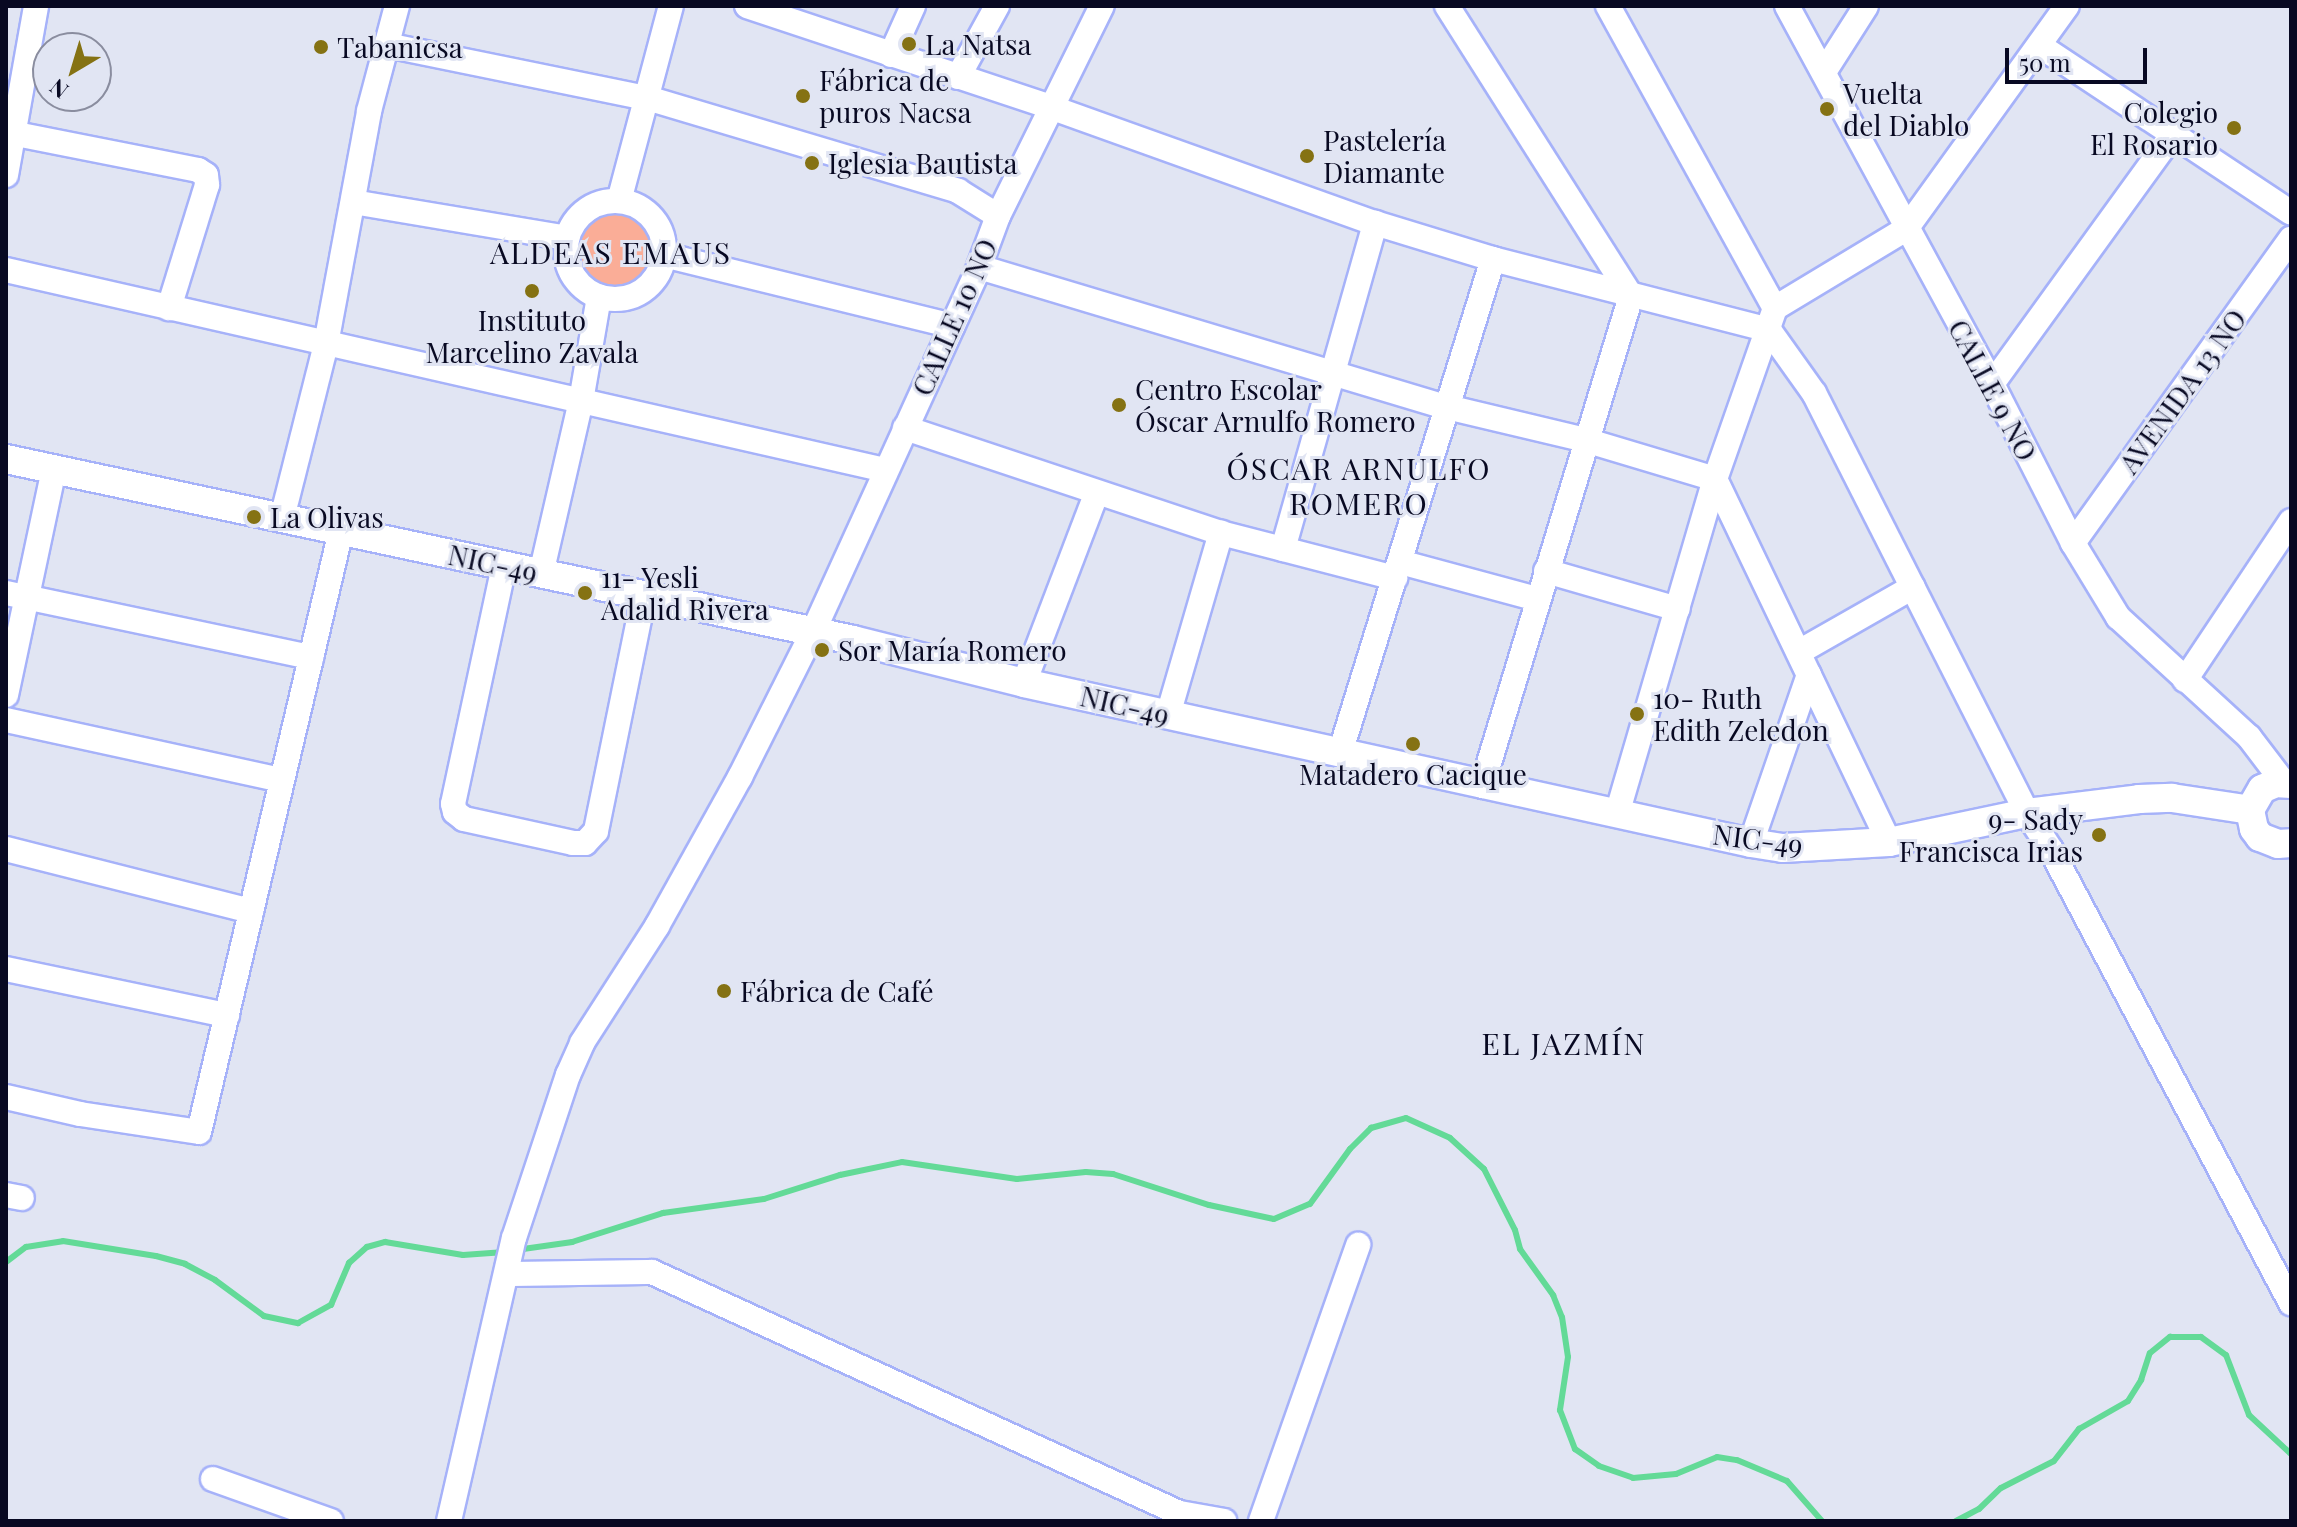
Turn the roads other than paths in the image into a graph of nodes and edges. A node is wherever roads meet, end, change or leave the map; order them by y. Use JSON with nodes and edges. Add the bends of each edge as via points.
{"nodes":[{"id":1,"x":36,"y":6,"type":"edge"},
{"id":2,"x":397,"y":6,"type":"edge"},
{"id":3,"x":671,"y":6,"type":"edge"},
{"id":4,"x":747,"y":6,"type":"edge"},
{"id":5,"x":913,"y":6,"type":"edge"},
{"id":6,"x":997,"y":6,"type":"edge"},
{"id":7,"x":1102,"y":6,"type":"edge"},
{"id":8,"x":1447,"y":6,"type":"edge"},
{"id":9,"x":1608,"y":6,"type":"edge"},
{"id":10,"x":1787,"y":6,"type":"edge"},
{"id":11,"x":1866,"y":6,"type":"edge"},
{"id":12,"x":2067,"y":6,"type":"edge"},
{"id":13,"x":810,"y":16,"type":"edge"},
{"id":14,"x":386,"y":45,"type":"junction"},
{"id":15,"x":2040,"y":46,"type":"junction"},
{"id":16,"x":891,"y":55,"type":"junction"},
{"id":17,"x":1824,"y":72,"type":"junction"},
{"id":18,"x":958,"y":77,"type":"junction"},
{"id":19,"x":647,"y":98,"type":"junction"},
{"id":20,"x":1053,"y":108,"type":"junction"},
{"id":21,"x":10,"y":133,"type":"edge"},
{"id":22,"x":2173,"y":134,"type":"junction"},
{"id":23,"x":6,"y":175,"type":"edge"},
{"id":24,"x":619,"y":201,"type":"junction"},
{"id":25,"x":353,"y":202,"type":"junction"},
{"id":26,"x":2291,"y":213,"type":"edge"},
{"id":27,"x":998,"y":216,"type":"junction"},
{"id":28,"x":1375,"y":223,"type":"junction"},
{"id":29,"x":1906,"y":229,"type":"junction"},
{"id":30,"x":567,"y":238,"type":"junction"},
{"id":31,"x":2291,"y":239,"type":"edge"},
{"id":32,"x":664,"y":255,"type":"junction"},
{"id":33,"x":1493,"y":259,"type":"junction"},
{"id":34,"x":979,"y":267,"type":"junction"},
{"id":35,"x":6,"y":270,"type":"edge"},
{"id":36,"x":1631,"y":296,"type":"junction"},
{"id":37,"x":599,"y":297,"type":"junction"},
{"id":38,"x":169,"y":308,"type":"junction"},
{"id":39,"x":1772,"y":319,"type":"junction"},
{"id":40,"x":952,"y":326,"type":"junction"},
{"id":41,"x":326,"y":344,"type":"junction"},
{"id":42,"x":1331,"y":371,"type":"junction"},
{"id":43,"x":1992,"y":384,"type":"junction"},
{"id":44,"x":581,"y":401,"type":"junction"},
{"id":45,"x":1447,"y":407,"type":"junction"},
{"id":46,"x":905,"y":428,"type":"junction"},
{"id":47,"x":1585,"y":440,"type":"junction"},
{"id":48,"x":6,"y":459,"type":"edge"},
{"id":49,"x":54,"y":469,"type":"junction"},
{"id":50,"x":885,"y":470,"type":"junction"},
{"id":51,"x":1715,"y":479,"type":"junction"},
{"id":52,"x":1097,"y":492,"type":"junction"},
{"id":53,"x":282,"y":518,"type":"junction"},
{"id":54,"x":2291,"y":521,"type":"edge"},
{"id":55,"x":341,"y":531,"type":"junction"},
{"id":56,"x":1221,"y":533,"type":"junction"},
{"id":57,"x":2073,"y":543,"type":"junction"},
{"id":58,"x":1283,"y":549,"type":"junction"},
{"id":59,"x":504,"y":566,"type":"junction"},
{"id":60,"x":1398,"y":570,"type":"junction"},
{"id":61,"x":1546,"y":571,"type":"junction"},
{"id":62,"x":541,"y":574,"type":"junction"},
{"id":63,"x":1913,"y":587,"type":"junction"},
{"id":64,"x":16,"y":595,"type":"edge"},
{"id":65,"x":644,"y":595,"type":"junction"},
{"id":66,"x":1537,"y":599,"type":"junction"},
{"id":67,"x":1678,"y":609,"type":"junction"},
{"id":68,"x":813,"y":632,"type":"junction"},
{"id":69,"x":1799,"y":652,"type":"junction"},
{"id":70,"x":311,"y":657,"type":"junction"},
{"id":71,"x":1809,"y":675,"type":"junction"},
{"id":72,"x":2185,"y":680,"type":"junction"},
{"id":73,"x":1024,"y":683,"type":"junction"},
{"id":74,"x":6,"y":695,"type":"edge"},
{"id":75,"x":1168,"y":715,"type":"junction"},
{"id":76,"x":6,"y":720,"type":"edge"},
{"id":77,"x":1341,"y":750,"type":"junction"},
{"id":78,"x":282,"y":780,"type":"junction"},
{"id":79,"x":2288,"y":783,"type":"edge"},
{"id":80,"x":1482,"y":786,"type":"junction"},
{"id":81,"x":2250,"y":810,"type":"junction"},
{"id":82,"x":2027,"y":813,"type":"junction"},
{"id":83,"x":1617,"y":814,"type":"junction"},
{"id":84,"x":1889,"y":842,"type":"junction"},
{"id":85,"x":1751,"y":843,"type":"junction"},
{"id":86,"x":2291,"y":843,"type":"edge"},
{"id":87,"x":6,"y":849,"type":"edge"},
{"id":88,"x":251,"y":911,"type":"junction"},
{"id":89,"x":6,"y":969,"type":"edge"},
{"id":90,"x":227,"y":1015,"type":"junction"},
{"id":91,"x":6,"y":1097,"type":"edge"},
{"id":92,"x":1358,"y":1245,"type":"dead end"},
{"id":93,"x":508,"y":1268,"type":"junction"},
{"id":94,"x":2291,"y":1303,"type":"edge"},
{"id":95,"x":213,"y":1479,"type":"dead end"},
{"id":96,"x":1178,"y":1517,"type":"edge"},
{"id":97,"x":327,"y":1520,"type":"edge"},
{"id":98,"x":449,"y":1521,"type":"edge"},
{"id":99,"x":1224,"y":1521,"type":"edge"},
{"id":100,"x":1261,"y":1521,"type":"edge"}],
"edges":[{"from":1,"to":21,"type":"street"},
{"from":2,"to":14,"type":"street"},
{"from":3,"to":19,"type":"street"},
{"from":4,"to":13,"type":"street"},
{"from":5,"to":16,"type":"street"},
{"from":6,"to":18,"type":"street"},
{"from":7,"to":20,"type":"street","name":"CALLE 10 NO"},
{"from":8,"to":36,"type":"street"},
{"from":9,"to":39,"type":"street"},
{"from":10,"to":17,"type":"street","name":"CALLE 9 NO"},
{"from":11,"to":17,"type":"street"},
{"from":12,"to":15,"type":"street"},
{"from":13,"to":16,"type":"street"},
{"from":14,"to":19,"type":"street"},
{"from":14,"to":25,"type":"street"},
{"from":15,"to":22,"type":"street"},
{"from":15,"to":29,"type":"street"},
{"from":16,"to":18,"type":"street"},
{"from":17,"to":29,"type":"street","name":"CALLE 9 NO"},
{"from":18,"to":20,"type":"street"},
{"from":19,"to":24,"type":"street"},
{"from":19,"to":27,"type":"street","via":[[958,191]]},
{"from":20,"to":27,"type":"street","name":"CALLE 10 NO"},
{"from":20,"to":28,"type":"street"},
{"from":21,"to":23,"type":"street"},
{"from":21,"to":38,"type":"street","via":[[206,175]]},
{"from":22,"to":26,"type":"street"},
{"from":22,"to":43,"type":"street"},
{"from":24,"to":30,"type":"street","via":[[581,215]]},
{"from":24,"to":32,"type":"street","via":[[653,219]]},
{"from":25,"to":30,"type":"street"},
{"from":25,"to":41,"type":"street"},
{"from":27,"to":34,"type":"street","name":"CALLE 10 NO"},
{"from":28,"to":33,"type":"street"},
{"from":28,"to":42,"type":"street"},
{"from":29,"to":39,"type":"street"},
{"from":29,"to":43,"type":"street","name":"CALLE 9 NO"},
{"from":30,"to":37,"type":"street","via":[[565,253],[575,280]]},
{"from":31,"to":57,"type":"street","name":"AVENIDA 13 NO"},
{"from":32,"to":37,"type":"street","via":[[657,276],[642,292],[621,300]]},
{"from":32,"to":40,"type":"street"},
{"from":33,"to":36,"type":"street"},
{"from":33,"to":45,"type":"street"},
{"from":34,"to":40,"type":"street","name":"CALLE 10 NO"},
{"from":34,"to":42,"type":"street"},
{"from":35,"to":38,"type":"street"},
{"from":36,"to":39,"type":"street"},
{"from":36,"to":47,"type":"street"},
{"from":37,"to":44,"type":"street"},
{"from":38,"to":41,"type":"street"},
{"from":39,"to":51,"type":"street"},
{"from":39,"to":63,"type":"street"},
{"from":40,"to":46,"type":"street","name":"CALLE 10 NO"},
{"from":41,"to":44,"type":"street"},
{"from":41,"to":53,"type":"street"},
{"from":42,"to":45,"type":"street"},
{"from":42,"to":58,"type":"street"},
{"from":43,"to":57,"type":"street","name":"CALLE 9 NO"},
{"from":44,"to":50,"type":"street"},
{"from":44,"to":62,"type":"street"},
{"from":45,"to":47,"type":"street"},
{"from":45,"to":60,"type":"street"},
{"from":46,"to":50,"type":"street","name":"CALLE 10 NO"},
{"from":46,"to":52,"type":"street"},
{"from":47,"to":51,"type":"street"},
{"from":47,"to":61,"type":"street"},
{"from":48,"to":49,"type":"street","name":"NIC-49","number":"NIC-49"},
{"from":49,"to":53,"type":"street","name":"NIC-49","number":"NIC-49"},
{"from":49,"to":64,"type":"street"},
{"from":50,"to":68,"type":"street","name":"CALLE 10 NO"},
{"from":51,"to":67,"type":"street"},
{"from":51,"to":69,"type":"street"},
{"from":52,"to":56,"type":"street"},
{"from":52,"to":73,"type":"street"},
{"from":53,"to":55,"type":"street","name":"NIC-49","number":"NIC-49"},
{"from":54,"to":72,"type":"street"},
{"from":55,"to":59,"type":"street","name":"NIC-49","number":"NIC-49"},
{"from":55,"to":70,"type":"street"},
{"from":56,"to":58,"type":"street"},
{"from":56,"to":75,"type":"street"},
{"from":57,"to":72,"type":"street","name":"CALLE 9 NO","via":[[2118,617]]},
{"from":58,"to":60,"type":"street"},
{"from":59,"to":62,"type":"street","name":"NIC-49","number":"NIC-49"},
{"from":59,"to":65,"type":"street","via":[[453,804],[464,819],[573,843],[585,843],[596,831]]},
{"from":60,"to":66,"type":"street"},
{"from":60,"to":77,"type":"street"},
{"from":61,"to":66,"type":"street"},
{"from":61,"to":67,"type":"street"},
{"from":62,"to":65,"type":"street","name":"NIC-49","number":"NIC-49"},
{"from":63,"to":69,"type":"street"},
{"from":63,"to":82,"type":"street"},
{"from":64,"to":70,"type":"street"},
{"from":64,"to":74,"type":"street"},
{"from":65,"to":68,"type":"street","name":"NIC-49","number":"NIC-49"},
{"from":66,"to":80,"type":"street"},
{"from":67,"to":83,"type":"street"},
{"from":68,"to":73,"type":"street","name":"NIC-49","number":"NIC-49"},
{"from":68,"to":93,"type":"street","name":"CALLE 10 NO","via":[[664,913],[582,1043],[541,1150]]},
{"from":69,"to":71,"type":"street"},
{"from":70,"to":78,"type":"street"},
{"from":71,"to":84,"type":"street"},
{"from":71,"to":85,"type":"street"},
{"from":72,"to":79,"type":"street","name":"CALLE 9 NO","via":[[2249,737]]},
{"from":73,"to":75,"type":"street","name":"NIC-49","number":"NIC-49"},
{"from":75,"to":77,"type":"street","name":"NIC-49","number":"NIC-49"},
{"from":76,"to":78,"type":"street"},
{"from":77,"to":80,"type":"street","name":"NIC-49","number":"NIC-49"},
{"from":78,"to":88,"type":"street"},
{"from":79,"to":81,"type":"street","via":[[2262,789]]},
{"from":80,"to":83,"type":"street","name":"NIC-49","number":"NIC-49"},
{"from":81,"to":82,"type":"street","name":"NIC-49","number":"NIC-49","via":[[2172,798]]},
{"from":81,"to":86,"type":"street","via":[[2260,837]]},
{"from":82,"to":84,"type":"street","name":"NIC-49","number":"NIC-49"},
{"from":82,"to":94,"type":"street"},
{"from":83,"to":85,"type":"street","name":"NIC-49","number":"NIC-49"},
{"from":84,"to":85,"type":"street","name":"NIC-49","number":"NIC-49","via":[[1783,848]]},
{"from":87,"to":88,"type":"street"},
{"from":88,"to":90,"type":"street"},
{"from":89,"to":90,"type":"street"},
{"from":90,"to":91,"type":"street","via":[[199,1132]]},
{"from":92,"to":100,"type":"street"},
{"from":93,"to":96,"type":"street","via":[[652,1272]]},
{"from":93,"to":98,"type":"street","name":"CALLE 10 NO"},
{"from":95,"to":97,"type":"street"},
{"from":96,"to":99,"type":"street"}]}
